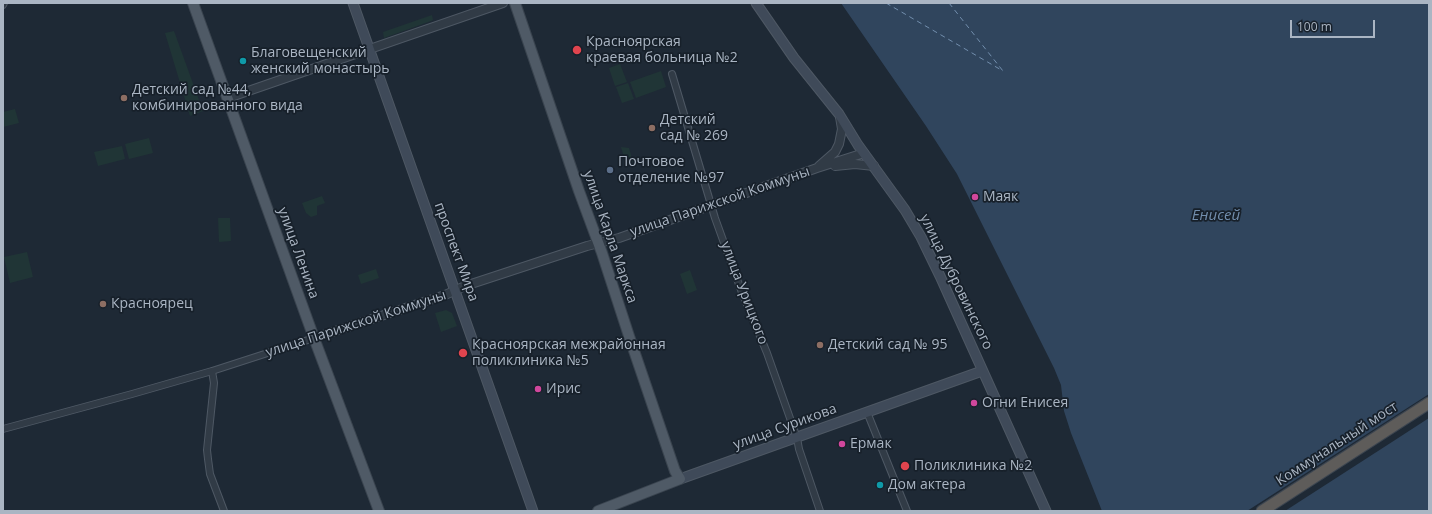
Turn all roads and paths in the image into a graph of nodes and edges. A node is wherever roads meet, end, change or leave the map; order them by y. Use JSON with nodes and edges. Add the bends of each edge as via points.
{"nodes":[{"id":1,"x":193,"y":3,"type":"edge"},
{"id":2,"x":353,"y":3,"type":"edge"},
{"id":3,"x":503,"y":3,"type":"edge"},
{"id":4,"x":515,"y":3,"type":"edge"},
{"id":5,"x":756,"y":3,"type":"edge"},
{"id":6,"x":369,"y":49,"type":"junction"},
{"id":7,"x":672,"y":74,"type":"dead end"},
{"id":8,"x":228,"y":98,"type":"junction"},
{"id":9,"x":840,"y":117,"type":"junction"},
{"id":10,"x":864,"y":153,"type":"junction"},
{"id":11,"x":874,"y":166,"type":"junction"},
{"id":12,"x":817,"y":168,"type":"junction"},
{"id":13,"x":711,"y":205,"type":"junction"},
{"id":14,"x":598,"y":243,"type":"junction"},
{"id":15,"x":455,"y":290,"type":"junction"},
{"id":16,"x":314,"y":338,"type":"junction"},
{"id":17,"x":212,"y":371,"type":"junction"},
{"id":18,"x":982,"y":371,"type":"junction"},
{"id":19,"x":1429,"y":403,"type":"edge"},
{"id":20,"x":1429,"y":409,"type":"edge"},
{"id":21,"x":867,"y":412,"type":"junction"},
{"id":22,"x":3,"y":429,"type":"edge"},
{"id":23,"x":797,"y":438,"type":"junction"},
{"id":24,"x":680,"y":479,"type":"junction"},
{"id":25,"x":224,"y":511,"type":"edge"},
{"id":26,"x":379,"y":511,"type":"edge"},
{"id":27,"x":533,"y":511,"type":"edge"},
{"id":28,"x":598,"y":511,"type":"edge"},
{"id":29,"x":820,"y":511,"type":"edge"},
{"id":30,"x":907,"y":511,"type":"edge"},
{"id":31,"x":1046,"y":511,"type":"edge"},
{"id":32,"x":1262,"y":511,"type":"edge"},
{"id":33,"x":1272,"y":511,"type":"edge"}],
"edges":[{"from":1,"to":8,"type":"main road","name":"улица Ленина"},
{"from":2,"to":6,"type":"main road","name":"проспект Мира"},
{"from":3,"to":6,"type":"street"},
{"from":4,"to":14,"type":"main road","name":"улица Карла Маркса"},
{"from":5,"to":9,"type":"main road","name":"улица Дубровинского","via":[[794,58]]},
{"from":6,"to":8,"type":"street"},
{"from":6,"to":15,"type":"main road","name":"проспект Мира"},
{"from":7,"to":13,"type":"street","name":"улица Урицкого"},
{"from":8,"to":16,"type":"main road","name":"улица Ленина"},
{"from":9,"to":10,"type":"main road","name":"улица Дубровинского"},
{"from":9,"to":12,"type":"street","via":[[842,129],[839,144]]},
{"from":10,"to":11,"type":"main road","name":"улица Дубровинского"},
{"from":10,"to":12,"type":"street","name":"улица Парижской Коммуны"},
{"from":11,"to":12,"type":"street","via":[[855,164]]},
{"from":11,"to":18,"type":"main road","name":"улица Дубровинского","via":[[905,210],[926,246]]},
{"from":12,"to":13,"type":"street","name":"улица Парижской Коммуны"},
{"from":13,"to":14,"type":"street","name":"улица Парижской Коммуны"},
{"from":13,"to":23,"type":"street","name":"улица Урицкого"},
{"from":14,"to":15,"type":"street","name":"улица Парижской Коммуны"},
{"from":14,"to":24,"type":"main road","name":"улица Карла Маркса","via":[[675,471]]},
{"from":15,"to":16,"type":"street","name":"улица Парижской Коммуны"},
{"from":15,"to":27,"type":"main road","name":"проспект Мира"},
{"from":16,"to":17,"type":"street","name":"улица Парижской Коммуны"},
{"from":16,"to":26,"type":"main road","name":"улица Ленина"},
{"from":17,"to":22,"type":"street","name":"улица Парижской Коммуны"},
{"from":17,"to":25,"type":"street","via":[[214,383],[207,450],[210,474]]},
{"from":18,"to":21,"type":"main road","name":"улица Сурикова"},
{"from":18,"to":31,"type":"main road","name":"улица Дубровинского"},
{"from":19,"to":32,"type":"highway","name":"Коммунальный мост"},
{"from":20,"to":33,"type":"highway","name":"Коммунальный мост"},
{"from":21,"to":23,"type":"main road","name":"улица Сурикова"},
{"from":21,"to":30,"type":"street"},
{"from":23,"to":24,"type":"main road","name":"улица Сурикова"},
{"from":23,"to":29,"type":"street","name":"улица Урицкого"},
{"from":24,"to":28,"type":"main road","name":"улица Сурикова"}]}
